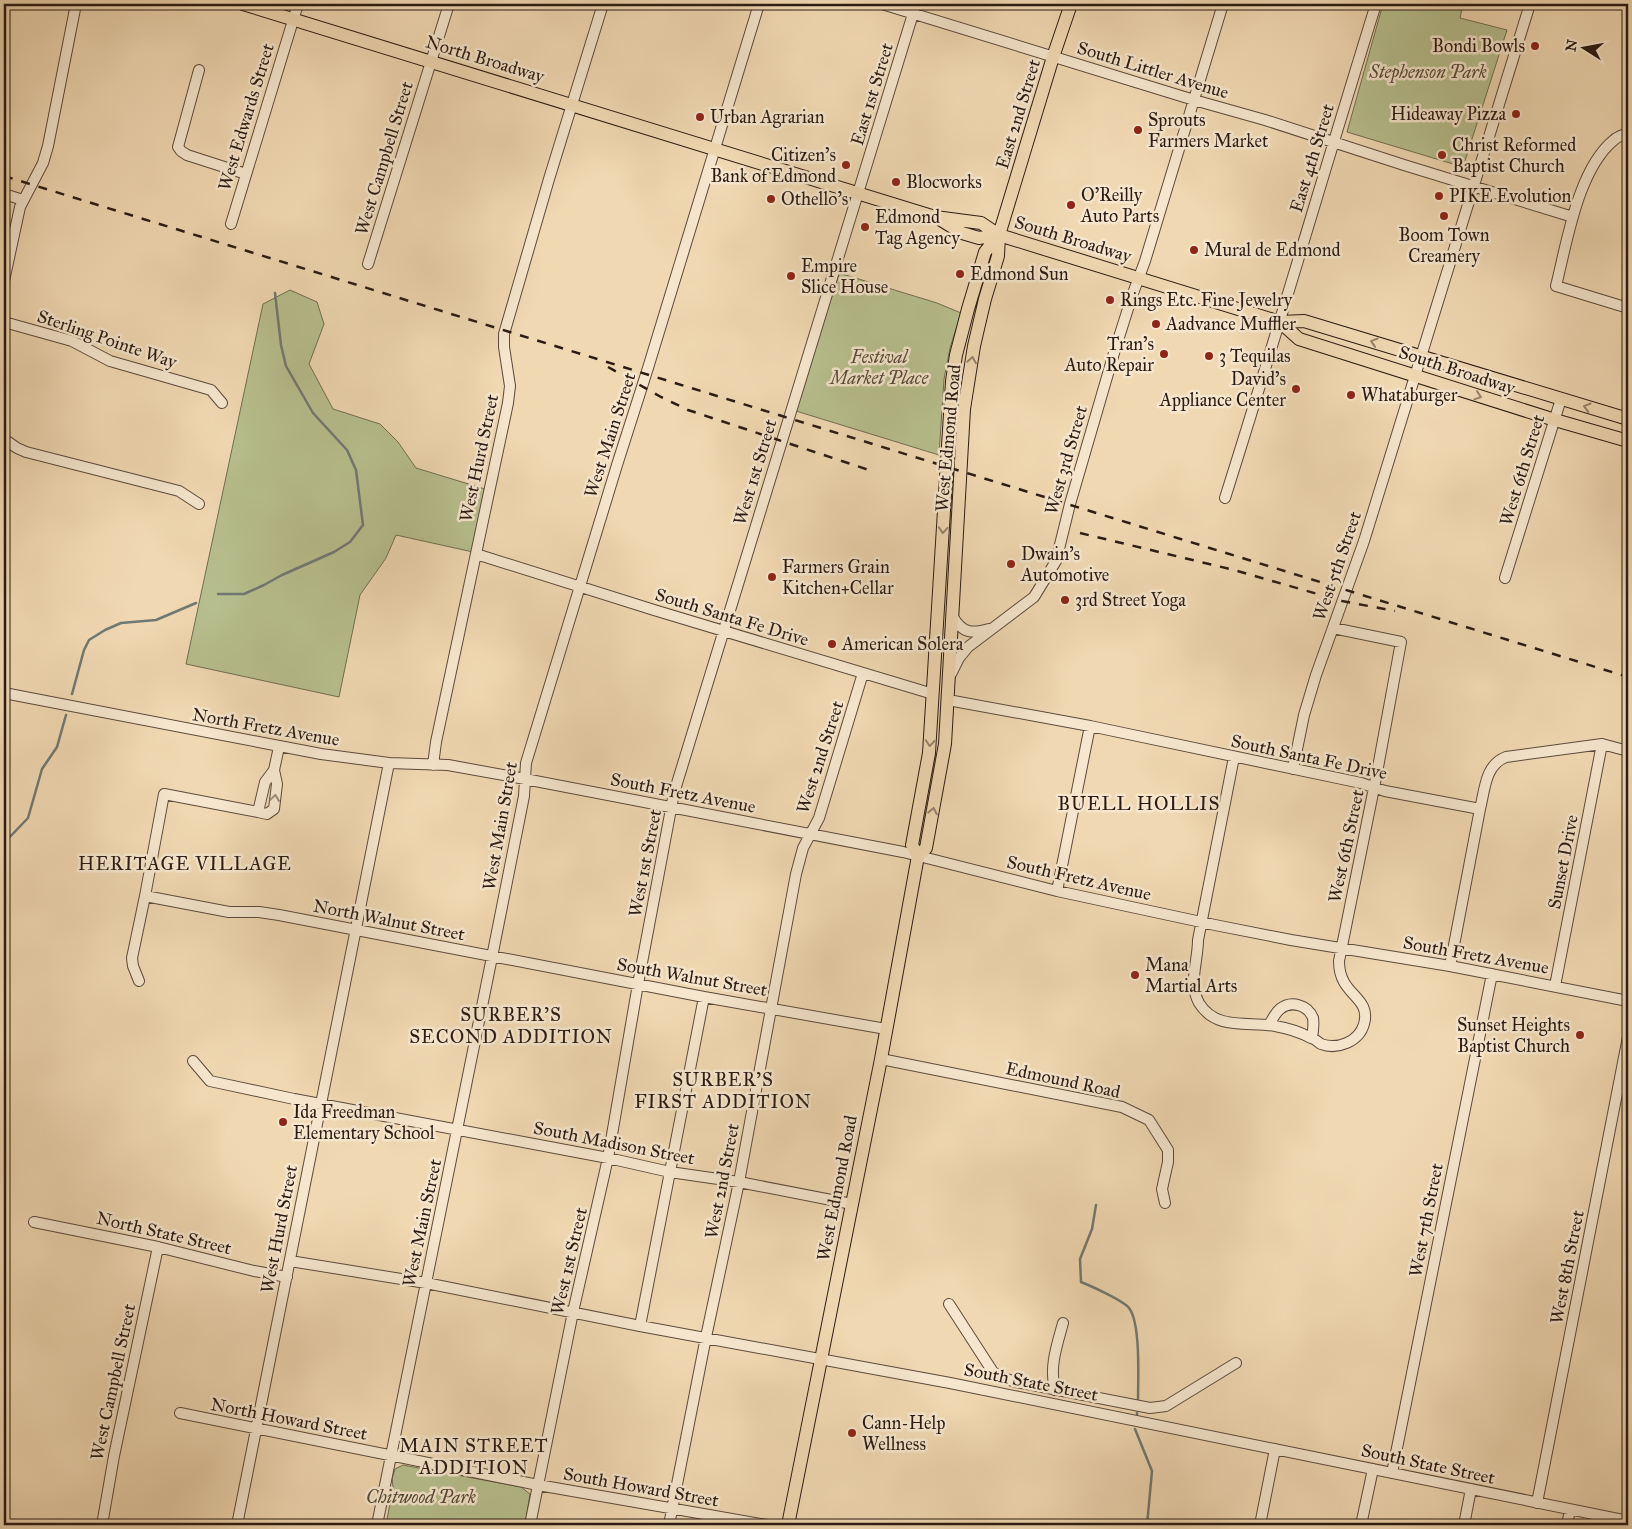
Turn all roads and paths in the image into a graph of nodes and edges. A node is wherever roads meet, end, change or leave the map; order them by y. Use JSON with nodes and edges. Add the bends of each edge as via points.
{"nodes":[{"id":1,"x":76,"y":4,"type":"edge"},
{"id":2,"x":243,"y":4,"type":"edge"},
{"id":3,"x":298,"y":4,"type":"edge"},
{"id":4,"x":449,"y":4,"type":"edge"},
{"id":5,"x":603,"y":4,"type":"edge"},
{"id":6,"x":759,"y":4,"type":"edge"},
{"id":7,"x":882,"y":4,"type":"edge"},
{"id":8,"x":1071,"y":4,"type":"edge"},
{"id":9,"x":1223,"y":4,"type":"edge"},
{"id":10,"x":1376,"y":4,"type":"edge"},
{"id":11,"x":1530,"y":4,"type":"edge"},
{"id":12,"x":915,"y":8,"type":"edge"},
{"id":13,"x":294,"y":19,"type":"junction"},
{"id":14,"x":1053,"y":57,"type":"junction"},
{"id":15,"x":432,"y":62,"type":"junction"},
{"id":16,"x":199,"y":70,"type":"dead end"},
{"id":17,"x":1194,"y":100,"type":"junction"},
{"id":18,"x":572,"y":104,"type":"junction"},
{"id":19,"x":1628,"y":133,"type":"edge"},
{"id":20,"x":1333,"y":142,"type":"junction"},
{"id":21,"x":716,"y":149,"type":"junction"},
{"id":22,"x":246,"y":174,"type":"junction"},
{"id":23,"x":1474,"y":186,"type":"junction"},
{"id":24,"x":858,"y":193,"type":"junction"},
{"id":25,"x":4,"y":194,"type":"edge"},
{"id":26,"x":23,"y":200,"type":"junction"},
{"id":27,"x":1573,"y":217,"type":"junction"},
{"id":28,"x":231,"y":224,"type":"dead end"},
{"id":29,"x":999,"y":235,"type":"junction"},
{"id":30,"x":368,"y":264,"type":"dead end"},
{"id":31,"x":1139,"y":278,"type":"junction"},
{"id":32,"x":4,"y":281,"type":"edge"},
{"id":33,"x":1628,"y":308,"type":"edge"},
{"id":34,"x":4,"y":322,"type":"edge"},
{"id":35,"x":1280,"y":322,"type":"junction"},
{"id":36,"x":1420,"y":356,"type":"junction"},
{"id":37,"x":1415,"y":376,"type":"junction"},
{"id":38,"x":1561,"y":400,"type":"junction"},
{"id":39,"x":222,"y":403,"type":"dead end"},
{"id":40,"x":1628,"y":419,"type":"edge"},
{"id":41,"x":1555,"y":420,"type":"junction"},
{"id":42,"x":4,"y":439,"type":"edge"},
{"id":43,"x":1628,"y":441,"type":"edge"},
{"id":44,"x":1225,"y":498,"type":"dead end"},
{"id":45,"x":199,"y":504,"type":"dead end"},
{"id":46,"x":476,"y":554,"type":"junction"},
{"id":47,"x":1505,"y":578,"type":"dead end"},
{"id":48,"x":580,"y":587,"type":"junction"},
{"id":49,"x":953,"y":618,"type":"junction"},
{"id":50,"x":992,"y":628,"type":"junction"},
{"id":51,"x":1333,"y":628,"type":"junction"},
{"id":52,"x":723,"y":632,"type":"junction"},
{"id":53,"x":863,"y":674,"type":"junction"},
{"id":54,"x":949,"y":681,"type":"junction"},
{"id":55,"x":4,"y":693,"type":"edge"},
{"id":56,"x":933,"y":694,"type":"junction"},
{"id":57,"x":948,"y":700,"type":"junction"},
{"id":58,"x":1090,"y":726,"type":"junction"},
{"id":59,"x":1602,"y":744,"type":"junction"},
{"id":60,"x":279,"y":747,"type":"junction"},
{"id":61,"x":1628,"y":751,"type":"edge"},
{"id":62,"x":1234,"y":757,"type":"junction"},
{"id":63,"x":389,"y":763,"type":"junction"},
{"id":64,"x":433,"y":765,"type":"junction"},
{"id":65,"x":1294,"y":769,"type":"junction"},
{"id":66,"x":525,"y":779,"type":"junction"},
{"id":67,"x":1374,"y":787,"type":"junction"},
{"id":68,"x":672,"y":808,"type":"junction"},
{"id":69,"x":1480,"y":809,"type":"junction"},
{"id":70,"x":810,"y":834,"type":"junction"},
{"id":71,"x":918,"y":856,"type":"junction"},
{"id":72,"x":1057,"y":891,"type":"junction"},
{"id":73,"x":145,"y":896,"type":"junction"},
{"id":74,"x":1202,"y":922,"type":"junction"},
{"id":75,"x":355,"y":930,"type":"junction"},
{"id":76,"x":1341,"y":948,"type":"junction"},
{"id":77,"x":492,"y":957,"type":"junction"},
{"id":78,"x":1450,"y":966,"type":"junction"},
{"id":79,"x":1492,"y":974,"type":"junction"},
{"id":80,"x":139,"y":981,"type":"dead end"},
{"id":81,"x":638,"y":984,"type":"junction"},
{"id":82,"x":1555,"y":986,"type":"junction"},
{"id":83,"x":704,"y":997,"type":"junction"},
{"id":84,"x":1628,"y":1001,"type":"edge"},
{"id":85,"x":772,"y":1008,"type":"junction"},
{"id":86,"x":1269,"y":1025,"type":"junction"},
{"id":87,"x":886,"y":1029,"type":"junction"},
{"id":88,"x":1628,"y":1037,"type":"edge"},
{"id":89,"x":1312,"y":1038,"type":"junction"},
{"id":90,"x":881,"y":1060,"type":"junction"},
{"id":91,"x":193,"y":1061,"type":"dead end"},
{"id":92,"x":320,"y":1104,"type":"junction"},
{"id":93,"x":457,"y":1130,"type":"junction"},
{"id":94,"x":608,"y":1158,"type":"junction"},
{"id":95,"x":670,"y":1172,"type":"junction"},
{"id":96,"x":739,"y":1182,"type":"junction"},
{"id":97,"x":1165,"y":1203,"type":"dead end"},
{"id":98,"x":852,"y":1204,"type":"junction"},
{"id":99,"x":34,"y":1222,"type":"dead end"},
{"id":100,"x":158,"y":1247,"type":"junction"},
{"id":101,"x":290,"y":1261,"type":"junction"},
{"id":102,"x":287,"y":1277,"type":"junction"},
{"id":103,"x":426,"y":1283,"type":"junction"},
{"id":104,"x":949,"y":1304,"type":"dead end"},
{"id":105,"x":574,"y":1312,"type":"junction"},
{"id":106,"x":1063,"y":1323,"type":"dead end"},
{"id":107,"x":640,"y":1326,"type":"junction"},
{"id":108,"x":706,"y":1337,"type":"junction"},
{"id":109,"x":820,"y":1360,"type":"junction"},
{"id":110,"x":1236,"y":1363,"type":"dead end"},
{"id":111,"x":1055,"y":1390,"type":"junction"},
{"id":112,"x":1108,"y":1400,"type":"junction"},
{"id":113,"x":180,"y":1413,"type":"dead end"},
{"id":114,"x":1108,"y":1414,"type":"junction"},
{"id":115,"x":256,"y":1430,"type":"junction"},
{"id":116,"x":1275,"y":1449,"type":"junction"},
{"id":117,"x":391,"y":1456,"type":"junction"},
{"id":118,"x":1372,"y":1469,"type":"junction"},
{"id":119,"x":1392,"y":1473,"type":"junction"},
{"id":120,"x":538,"y":1485,"type":"junction"},
{"id":121,"x":1471,"y":1489,"type":"junction"},
{"id":122,"x":1537,"y":1504,"type":"junction"},
{"id":123,"x":672,"y":1509,"type":"junction"},
{"id":124,"x":1570,"y":1510,"type":"junction"},
{"id":125,"x":1628,"y":1521,"type":"edge"},
{"id":126,"x":102,"y":1525,"type":"edge"},
{"id":127,"x":236,"y":1525,"type":"edge"},
{"id":128,"x":377,"y":1525,"type":"edge"},
{"id":129,"x":530,"y":1525,"type":"edge"},
{"id":130,"x":669,"y":1525,"type":"edge"},
{"id":131,"x":767,"y":1525,"type":"edge"},
{"id":132,"x":788,"y":1525,"type":"edge"},
{"id":133,"x":1260,"y":1525,"type":"edge"},
{"id":134,"x":1361,"y":1525,"type":"edge"},
{"id":135,"x":1464,"y":1525,"type":"edge"},
{"id":136,"x":1567,"y":1525,"type":"edge"}],
"edges":[{"from":1,"to":26,"type":"street","via":[[48,146],[43,163]]},
{"from":2,"to":13,"type":"main road","name":"North Broadway"},
{"from":3,"to":13,"type":"street","name":"West Edwards Street"},
{"from":4,"to":15,"type":"street","name":"West Campbell Street"},
{"from":5,"to":18,"type":"street","name":"West Hurd Street"},
{"from":6,"to":21,"type":"street","name":"West Main Street"},
{"from":7,"to":12,"type":"street","name":"South Littler Avenue"},
{"from":8,"to":14,"type":"main road","name":"East 2nd Street"},
{"from":9,"to":17,"type":"street","name":"West 3rd Street"},
{"from":10,"to":20,"type":"street","name":"East 4th Street"},
{"from":11,"to":23,"type":"street","name":"West 5th Street"},
{"from":12,"to":14,"type":"street","name":"South Littler Avenue"},
{"from":12,"to":24,"type":"street","name":"East 1st Street"},
{"from":13,"to":15,"type":"main road","name":"North Broadway"},
{"from":13,"to":22,"type":"street","name":"West Edwards Street"},
{"from":14,"to":17,"type":"street","name":"South Littler Avenue"},
{"from":14,"to":29,"type":"main road","name":"East 2nd Street"},
{"from":15,"to":18,"type":"main road","name":"North Broadway"},
{"from":15,"to":30,"type":"street","name":"West Campbell Street"},
{"from":16,"to":22,"type":"street","via":[[178,147],[188,155]]},
{"from":17,"to":20,"type":"street","name":"South Littler Avenue"},
{"from":17,"to":31,"type":"street","name":"West 3rd Street"},
{"from":18,"to":21,"type":"main road","name":"North Broadway"},
{"from":18,"to":46,"type":"street","name":"West Hurd Street","via":[[504,334],[510,386],[508,403]]},
{"from":19,"to":27,"type":"street","via":[[1616,138],[1602,152],[1587,176]]},
{"from":20,"to":23,"type":"street","name":"South Littler Avenue"},
{"from":20,"to":35,"type":"street","name":"East 4th Street"},
{"from":21,"to":24,"type":"main road","name":"South Broadway"},
{"from":21,"to":48,"type":"street","name":"West Main Street"},
{"from":22,"to":28,"type":"street","name":"West Edwards Street"},
{"from":23,"to":27,"type":"street","name":"South Littler Avenue"},
{"from":23,"to":36,"type":"street","name":"West 5th Street"},
{"from":24,"to":29,"type":"main road","name":"South Broadway","via":[[935,217],[981,223]]},
{"from":24,"to":52,"type":"street","name":"West 1st Street"},
{"from":25,"to":26,"type":"street"},
{"from":26,"to":32,"type":"street"},
{"from":27,"to":33,"type":"street","via":[[1556,286]]},
{"from":29,"to":31,"type":"main road","name":"South Broadway"},
{"from":49,"to":29,"type":"main road","name":"West Edmond Road","one_way":true,"via":[[964,409],[974,346],[998,256]]},
{"from":29,"to":56,"type":"main road","name":"West Edmond Road","one_way":true,"via":[[985,252],[968,308],[952,381]]},
{"from":31,"to":35,"type":"main road","name":"South Broadway"},
{"from":31,"to":50,"type":"street","name":"West 3rd Street","via":[[1114,353],[1056,561],[1034,597]]},
{"from":34,"to":39,"type":"street","name":"Sterling Pointe Way","via":[[72,341],[110,362],[211,390]]},
{"from":36,"to":35,"type":"main road","name":"South Broadway","one_way":true,"via":[[1304,321]]},
{"from":35,"to":37,"type":"main road","name":"South Broadway","via":[[1299,339]]},
{"from":35,"to":44,"type":"street","name":"East 4th Street"},
{"from":36,"to":37,"type":"street","name":"West 5th Street"},
{"from":36,"to":38,"type":"main road","name":"South Broadway"},
{"from":37,"to":41,"type":"main road","name":"South Broadway","one_way":true},
{"from":37,"to":51,"type":"street","name":"West 5th Street","via":[[1364,541]]},
{"from":40,"to":38,"type":"main road","name":"South Broadway","one_way":true},
{"from":38,"to":41,"type":"street","name":"West 6th Street"},
{"from":41,"to":43,"type":"main road","name":"South Broadway"},
{"from":41,"to":47,"type":"street","name":"West 6th Street"},
{"from":42,"to":45,"type":"street","via":[[26,452],[179,491]]},
{"from":46,"to":48,"type":"street","name":"South Santa Fe Drive"},
{"from":46,"to":64,"type":"street","name":"West Hurd Street"},
{"from":48,"to":52,"type":"street","name":"South Santa Fe Drive"},
{"from":48,"to":66,"type":"street","name":"West Main Street","via":[[526,763]]},
{"from":49,"to":50,"type":"street","via":[[963,630],[981,632]]},
{"from":49,"to":54,"type":"main road","name":"West Edmond Road"},
{"from":50,"to":54,"type":"street","name":"West 3rd Street","via":[[959,658]]},
{"from":51,"to":65,"type":"street","name":"West 5th Street","via":[[1306,708]]},
{"from":51,"to":67,"type":"street","name":"West 6th Street","via":[[1401,642]]},
{"from":52,"to":53,"type":"street","name":"South Santa Fe Drive"},
{"from":52,"to":68,"type":"street","name":"West 1st Street"},
{"from":53,"to":56,"type":"street","name":"South Santa Fe Drive"},
{"from":53,"to":70,"type":"street","name":"West 2nd Street","via":[[819,818]]},
{"from":54,"to":57,"type":"main road","name":"West Edmond Road"},
{"from":55,"to":60,"type":"street","name":"North Fretz Avenue"},
{"from":56,"to":71,"type":"main road","name":"West Edmond Road","one_way":true,"via":[[929,753],[912,845]]},
{"from":57,"to":58,"type":"street","name":"South Santa Fe Drive"},
{"from":71,"to":57,"type":"main road","name":"West Edmond Road","one_way":true,"via":[[926,848],[945,744]]},
{"from":58,"to":62,"type":"street","name":"South Santa Fe Drive"},
{"from":58,"to":72,"type":"street"},
{"from":59,"to":61,"type":"street"},
{"from":59,"to":69,"type":"street","via":[[1514,755],[1499,760],[1490,771]]},
{"from":59,"to":82,"type":"street","name":"Sunset Drive"},
{"from":60,"to":63,"type":"street","name":"North Fretz Avenue"},
{"from":60,"to":73,"type":"street","via":[[274,770],[265,782],[258,812],[164,794]]},
{"from":62,"to":65,"type":"street","name":"South Santa Fe Drive"},
{"from":62,"to":74,"type":"street"},
{"from":63,"to":64,"type":"street","name":"North Fretz Avenue"},
{"from":63,"to":75,"type":"street","name":"West Hurd Street"},
{"from":64,"to":66,"type":"street","name":"North Fretz Avenue"},
{"from":65,"to":67,"type":"street","name":"South Santa Fe Drive"},
{"from":66,"to":68,"type":"street","name":"South Fretz Avenue"},
{"from":66,"to":77,"type":"street","name":"West Main Street"},
{"from":67,"to":69,"type":"street","name":"South Santa Fe Drive"},
{"from":67,"to":76,"type":"street","name":"West 6th Street"},
{"from":68,"to":70,"type":"street","name":"South Fretz Avenue"},
{"from":68,"to":81,"type":"street","name":"West 1st Street"},
{"from":69,"to":78,"type":"street"},
{"from":70,"to":71,"type":"street","name":"South Fretz Avenue"},
{"from":70,"to":85,"type":"street","name":"West 2nd Street","via":[[796,874]]},
{"from":71,"to":72,"type":"street","name":"South Fretz Avenue"},
{"from":71,"to":87,"type":"main road","name":"West Edmond Road"},
{"from":72,"to":74,"type":"street","name":"South Fretz Avenue"},
{"from":73,"to":75,"type":"street","name":"North Walnut Street","via":[[229,912],[279,915]]},
{"from":73,"to":80,"type":"street","via":[[132,958]]},
{"from":74,"to":76,"type":"street","name":"South Fretz Avenue"},
{"from":74,"to":86,"type":"street","name":"West 6th Street","via":[[1193,982],[1200,1004],[1214,1019],[1223,1022]]},
{"from":75,"to":77,"type":"street","name":"North Walnut Street"},
{"from":75,"to":92,"type":"street","name":"West Hurd Street"},
{"from":76,"to":78,"type":"street","name":"South Fretz Avenue"},
{"from":76,"to":89,"type":"street","name":"West 6th Street","via":[[1339,971],[1345,984],[1362,1003],[1364,1024],[1358,1036],[1345,1044],[1329,1046]]},
{"from":77,"to":81,"type":"street","name":"South Walnut Street"},
{"from":77,"to":93,"type":"street","name":"West Main Street"},
{"from":78,"to":79,"type":"street","name":"South Fretz Avenue"},
{"from":79,"to":82,"type":"street","name":"South Fretz Avenue"},
{"from":79,"to":119,"type":"street","name":"West 7th Street"},
{"from":81,"to":83,"type":"street","name":"South Walnut Street"},
{"from":81,"to":94,"type":"street","name":"West 1st Street"},
{"from":82,"to":84,"type":"street","name":"South Fretz Avenue"},
{"from":83,"to":85,"type":"street","name":"South Walnut Street"},
{"from":83,"to":95,"type":"street"},
{"from":85,"to":87,"type":"street","name":"South Walnut Street"},
{"from":85,"to":96,"type":"street","name":"West 2nd Street"},
{"from":86,"to":89,"type":"street","name":"West 6th Street"},
{"from":86,"to":89,"type":"street","via":[[1280,1009],[1298,1005],[1310,1012]]},
{"from":87,"to":90,"type":"main road","name":"West Edmond Road"},
{"from":88,"to":122,"type":"street","name":"West 8th Street"},
{"from":90,"to":97,"type":"street","name":"Edmound Road","via":[[1122,1108],[1149,1120],[1168,1150],[1162,1188]]},
{"from":90,"to":98,"type":"main road","name":"West Edmond Road"},
{"from":91,"to":92,"type":"street","name":"South Madison Street","via":[[210,1081]]},
{"from":92,"to":93,"type":"street","name":"South Madison Street"},
{"from":92,"to":101,"type":"street","name":"West Hurd Street"},
{"from":93,"to":94,"type":"street","name":"South Madison Street"},
{"from":93,"to":103,"type":"street","name":"West Main Street"},
{"from":94,"to":95,"type":"street","name":"South Madison Street"},
{"from":94,"to":105,"type":"street","name":"West 1st Street"},
{"from":95,"to":96,"type":"street","name":"South Madison Street"},
{"from":95,"to":107,"type":"street"},
{"from":96,"to":98,"type":"street","name":"South Madison Street"},
{"from":96,"to":108,"type":"street","name":"West 2nd Street"},
{"from":98,"to":109,"type":"main road","name":"West Edmond Road"},
{"from":99,"to":100,"type":"street","name":"North State Street"},
{"from":100,"to":102,"type":"street","name":"North State Street"},
{"from":100,"to":126,"type":"street","name":"West Campbell Street"},
{"from":101,"to":102,"type":"street","name":"West Hurd Street"},
{"from":101,"to":103,"type":"street"},
{"from":102,"to":115,"type":"street","name":"West Hurd Street"},
{"from":103,"to":105,"type":"street","name":"South State Street"},
{"from":103,"to":117,"type":"street","name":"West Main Street"},
{"from":104,"to":111,"type":"street","via":[[992,1372],[1016,1382]]},
{"from":105,"to":107,"type":"street","name":"South State Street"},
{"from":105,"to":120,"type":"street","name":"West 1st Street"},
{"from":106,"to":111,"type":"street","via":[[1051,1376]]},
{"from":107,"to":108,"type":"street","name":"South State Street"},
{"from":108,"to":109,"type":"street","name":"South State Street"},
{"from":108,"to":123,"type":"street","name":"West 2nd Street"},
{"from":109,"to":114,"type":"street","name":"South State Street"},
{"from":109,"to":132,"type":"main road","name":"West Edmond Road"},
{"from":110,"to":112,"type":"street","via":[[1166,1406],[1150,1408]]},
{"from":111,"to":112,"type":"street"},
{"from":112,"to":114,"type":"street"},
{"from":113,"to":115,"type":"street","name":"North Howard Street"},
{"from":114,"to":116,"type":"street","name":"South State Street"},
{"from":115,"to":117,"type":"street","name":"North Howard Street"},
{"from":115,"to":127,"type":"street","name":"West Hurd Street"},
{"from":116,"to":118,"type":"street","name":"South State Street"},
{"from":116,"to":133,"type":"street"},
{"from":117,"to":120,"type":"street","name":"South Howard Street"},
{"from":117,"to":128,"type":"street","name":"West Main Street"},
{"from":118,"to":119,"type":"street","name":"South State Street"},
{"from":118,"to":134,"type":"street"},
{"from":119,"to":121,"type":"street","name":"South State Street"},
{"from":120,"to":123,"type":"street","name":"South Howard Street"},
{"from":120,"to":129,"type":"street","name":"West 1st Street"},
{"from":121,"to":122,"type":"street","name":"South State Street"},
{"from":121,"to":135,"type":"street"},
{"from":122,"to":124,"type":"street","name":"South State Street"},
{"from":123,"to":130,"type":"street","name":"West 2nd Street"},
{"from":123,"to":131,"type":"street","name":"South Howard Street"},
{"from":124,"to":125,"type":"street","name":"South State Street"},
{"from":124,"to":136,"type":"street"}]}
